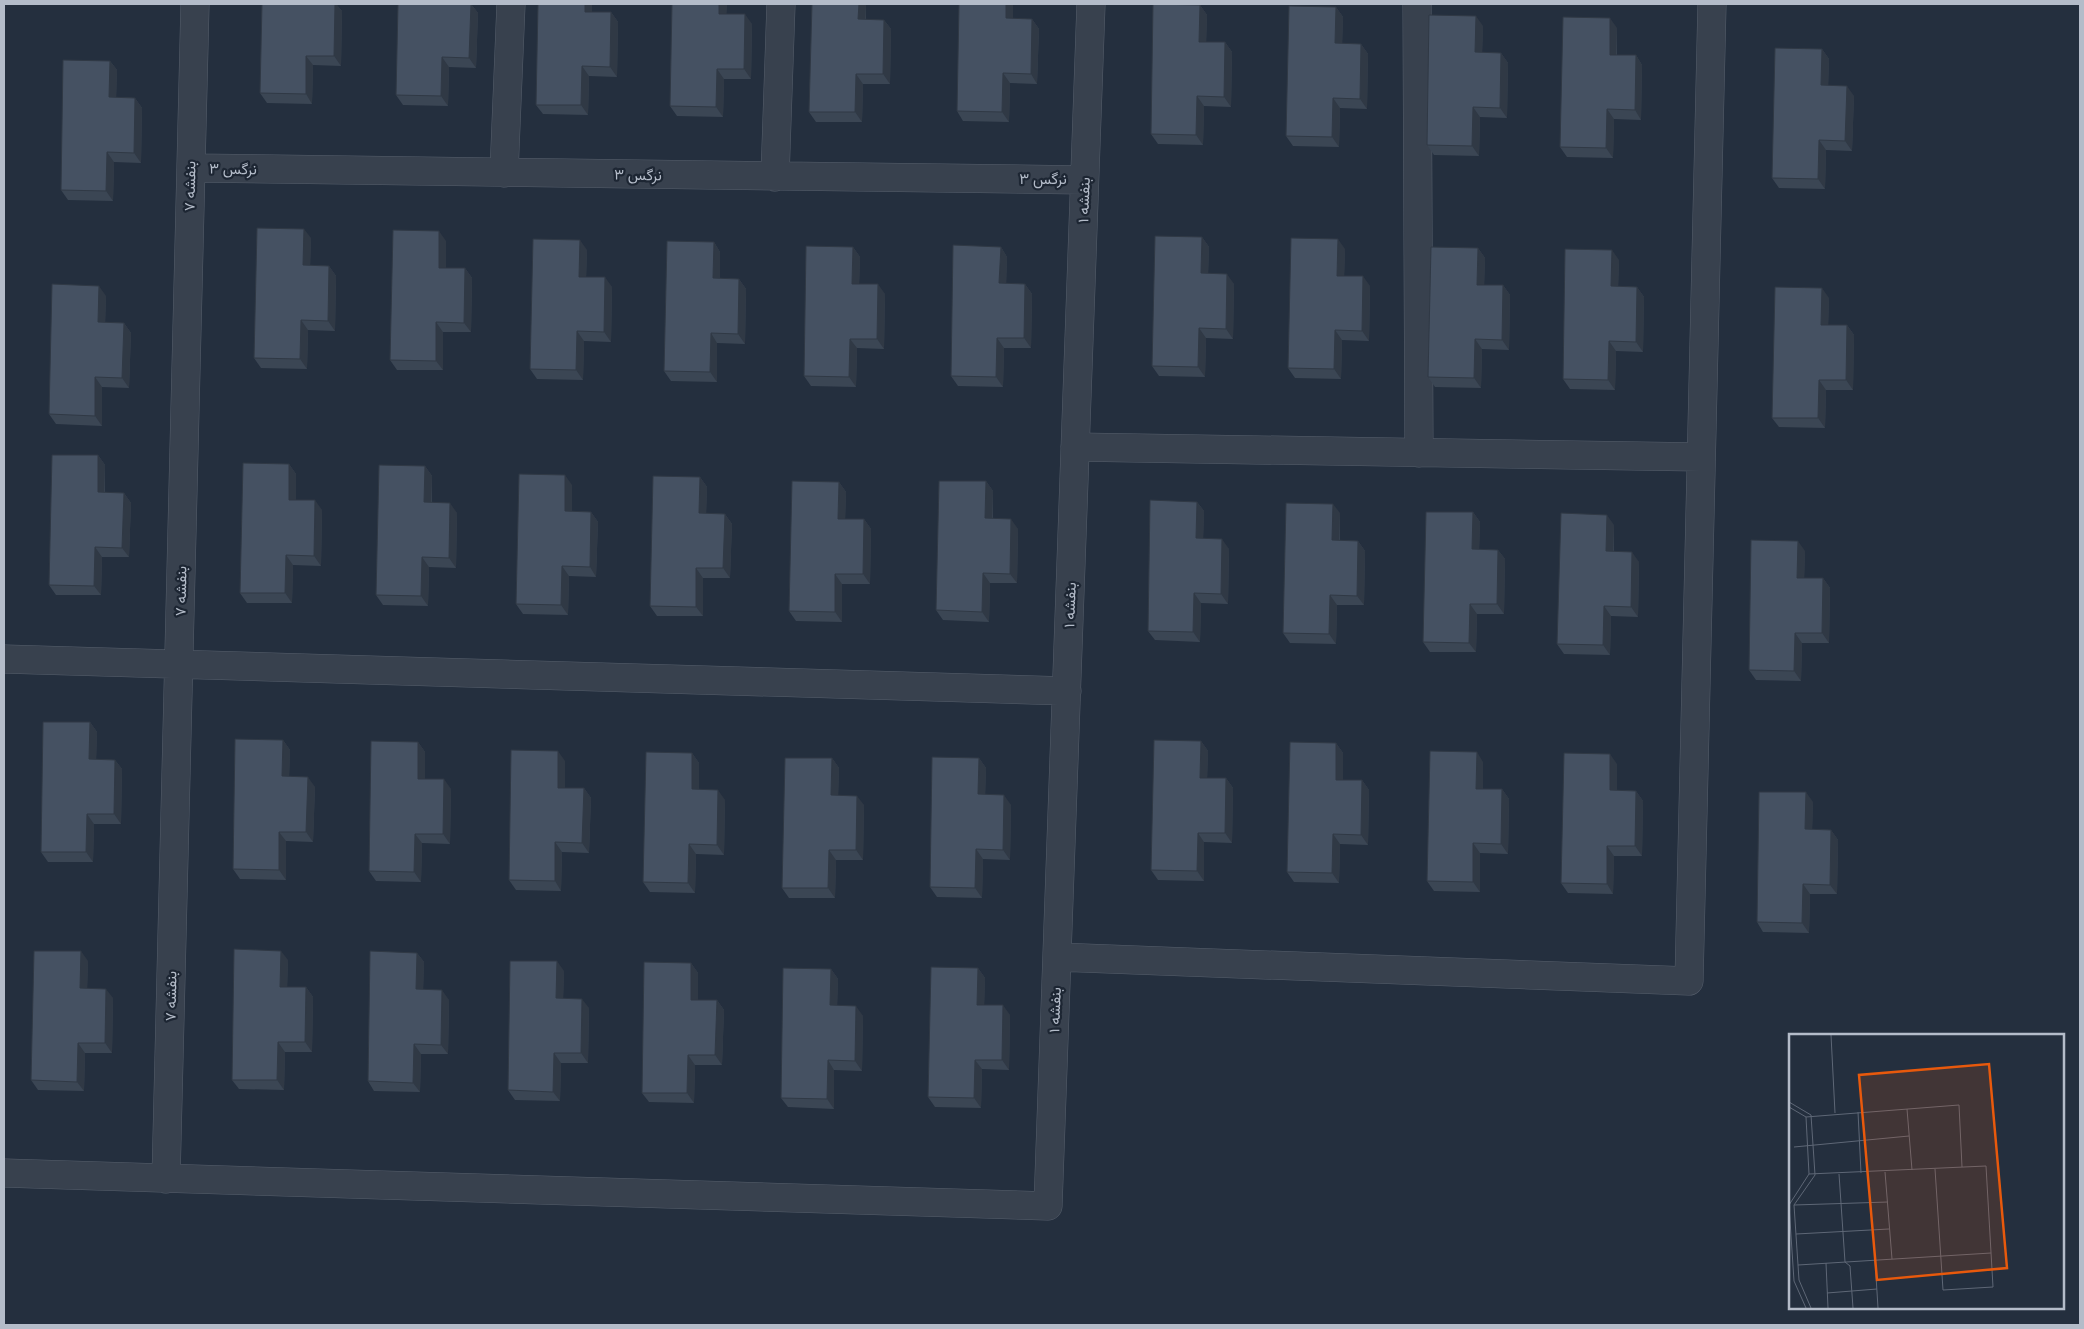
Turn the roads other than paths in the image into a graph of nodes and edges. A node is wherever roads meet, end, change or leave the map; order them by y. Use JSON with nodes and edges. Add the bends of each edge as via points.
{"nodes":[{"id":1,"x":195,"y":4,"type":"edge"},
{"id":2,"x":511,"y":4,"type":"edge"},
{"id":3,"x":781,"y":4,"type":"edge"},
{"id":4,"x":1090,"y":4,"type":"edge"},
{"id":5,"x":1417,"y":4,"type":"edge"},
{"id":6,"x":1712,"y":4,"type":"edge"},
{"id":7,"x":191,"y":168,"type":"junction"},
{"id":8,"x":504,"y":173,"type":"junction"},
{"id":9,"x":775,"y":177,"type":"junction"},
{"id":10,"x":1084,"y":180,"type":"junction"},
{"id":11,"x":1075,"y":447,"type":"junction"},
{"id":12,"x":1419,"y":452,"type":"junction"},
{"id":13,"x":1701,"y":457,"type":"junction"},
{"id":14,"x":4,"y":659,"type":"edge"},
{"id":15,"x":179,"y":664,"type":"junction"},
{"id":16,"x":1067,"y":690,"type":"junction"},
{"id":17,"x":1057,"y":957,"type":"junction"},
{"id":18,"x":4,"y":1174,"type":"edge"},
{"id":19,"x":166,"y":1179,"type":"junction"}],
"edges":[{"from":1,"to":7,"type":"street","name":"بنفشه ۷"},
{"from":2,"to":8,"type":"street"},
{"from":3,"to":9,"type":"street"},
{"from":4,"to":10,"type":"street","name":"بنفشه ۱"},
{"from":5,"to":12,"type":"street"},
{"from":6,"to":13,"type":"street"},
{"from":7,"to":8,"type":"street","name":"نرگس ۳"},
{"from":7,"to":15,"type":"street","name":"بنفشه ۷"},
{"from":8,"to":9,"type":"street","name":"نرگس ۳"},
{"from":9,"to":10,"type":"street","name":"نرگس ۳"},
{"from":10,"to":11,"type":"street","name":"بنفشه ۱"},
{"from":11,"to":12,"type":"street"},
{"from":11,"to":16,"type":"street","name":"بنفشه ۱"},
{"from":12,"to":13,"type":"street"},
{"from":13,"to":17,"type":"street","via":[[1689,981]]},
{"from":14,"to":15,"type":"street"},
{"from":15,"to":16,"type":"street"},
{"from":15,"to":19,"type":"street","name":"بنفشه ۷"},
{"from":16,"to":17,"type":"street","name":"بنفشه ۱"},
{"from":17,"to":19,"type":"street","name":"بنفشه ۱","via":[[1048,1206]]},
{"from":18,"to":19,"type":"street"}]}
